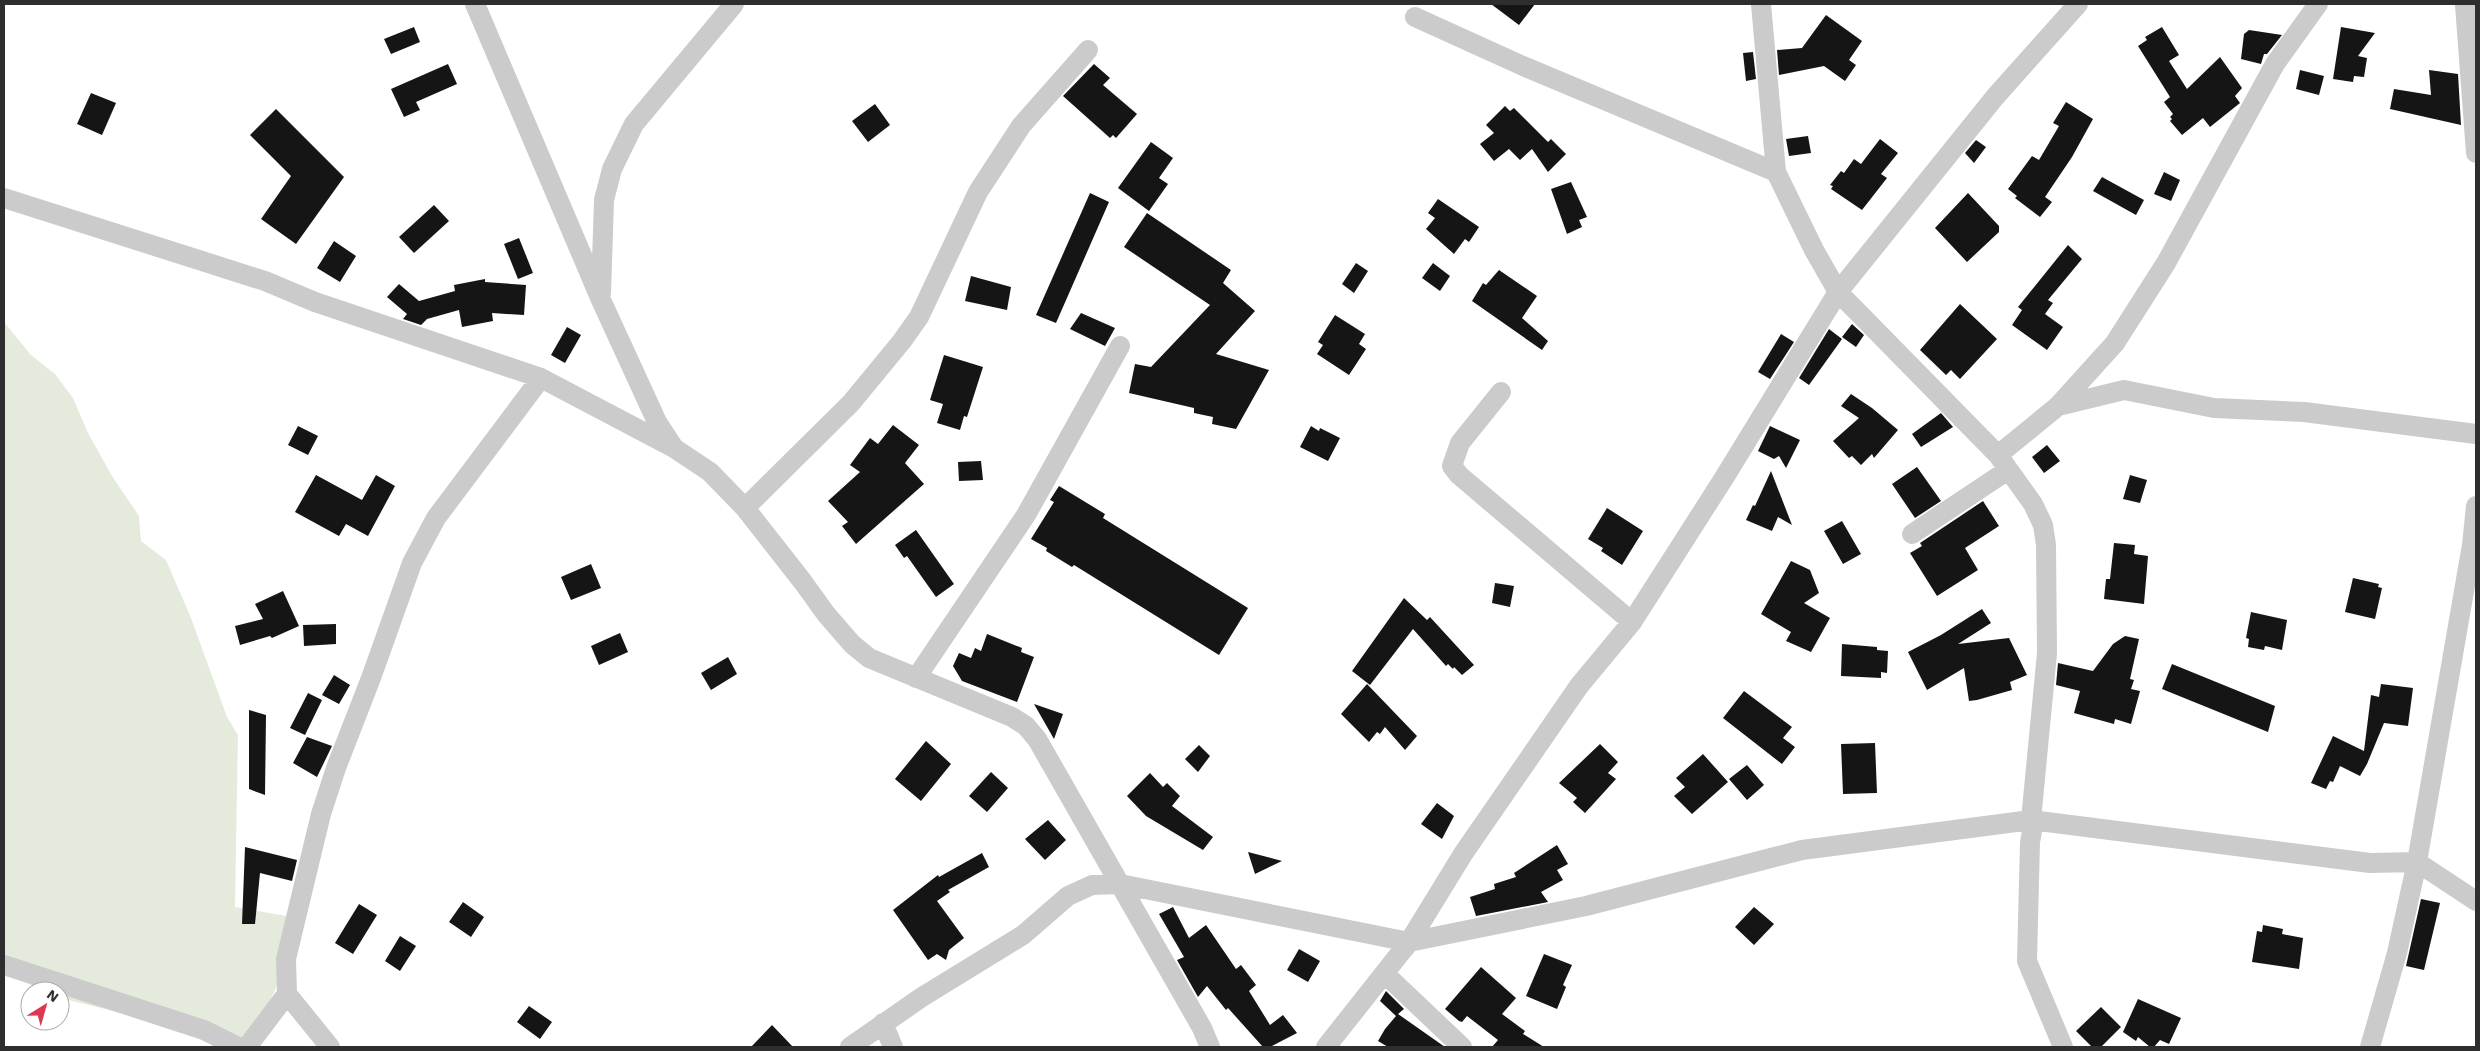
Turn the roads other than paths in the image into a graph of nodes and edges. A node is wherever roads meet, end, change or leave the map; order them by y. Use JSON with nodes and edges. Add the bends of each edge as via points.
{"nodes":[{"id":1,"x":476,"y":4,"type":"edge"},
{"id":2,"x":734,"y":4,"type":"edge"},
{"id":3,"x":1760,"y":4,"type":"edge"},
{"id":4,"x":2078,"y":4,"type":"edge"},
{"id":5,"x":2318,"y":4,"type":"edge"},
{"id":6,"x":2466,"y":5,"type":"edge"},
{"id":7,"x":1415,"y":17,"type":"dead end"},
{"id":8,"x":1088,"y":50,"type":"dead end"},
{"id":9,"x":2476,"y":153,"type":"edge"},
{"id":10,"x":1776,"y":172,"type":"junction"},
{"id":11,"x":4,"y":198,"type":"edge"},
{"id":12,"x":1838,"y":292,"type":"junction"},
{"id":13,"x":601,"y":300,"type":"junction"},
{"id":14,"x":1120,"y":346,"type":"dead end"},
{"id":15,"x":541,"y":378,"type":"junction"},
{"id":16,"x":1501,"y":392,"type":"dead end"},
{"id":17,"x":2058,"y":406,"type":"junction"},
{"id":18,"x":2476,"y":434,"type":"edge"},
{"id":19,"x":674,"y":448,"type":"junction"},
{"id":20,"x":2003,"y":462,"type":"junction"},
{"id":21,"x":2476,"y":506,"type":"edge"},
{"id":22,"x":745,"y":508,"type":"junction"},
{"id":23,"x":1912,"y":534,"type":"dead end"},
{"id":24,"x":2474,"y":546,"type":"edge"},
{"id":25,"x":1632,"y":622,"type":"junction"},
{"id":26,"x":916,"y":678,"type":"junction"},
{"id":27,"x":2032,"y":820,"type":"junction"},
{"id":28,"x":2417,"y":862,"type":"junction"},
{"id":29,"x":1120,"y":884,"type":"junction"},
{"id":30,"x":2476,"y":901,"type":"edge"},
{"id":31,"x":1409,"y":942,"type":"junction"},
{"id":32,"x":4,"y":965,"type":"edge"},
{"id":33,"x":1385,"y":974,"type":"junction"},
{"id":34,"x":287,"y":994,"type":"junction"},
{"id":35,"x":883,"y":1023,"type":"junction"},
{"id":36,"x":238,"y":1047,"type":"edge"},
{"id":37,"x":247,"y":1047,"type":"edge"},
{"id":38,"x":330,"y":1047,"type":"edge"},
{"id":39,"x":850,"y":1047,"type":"edge"},
{"id":40,"x":893,"y":1047,"type":"edge"},
{"id":41,"x":1210,"y":1047,"type":"edge"},
{"id":42,"x":1327,"y":1047,"type":"edge"},
{"id":43,"x":1462,"y":1047,"type":"edge"},
{"id":44,"x":2063,"y":1047,"type":"edge"},
{"id":45,"x":2370,"y":1047,"type":"edge"}],
"edges":[{"from":1,"to":13,"type":"street"},
{"from":2,"to":13,"type":"street","via":[[634,124],[612,169],[604,200]]},
{"from":3,"to":10,"type":"street"},
{"from":4,"to":12,"type":"street","via":[[1995,97]]},
{"from":5,"to":17,"type":"street","via":[[2275,64],[2166,264],[2115,343]]},
{"from":6,"to":9,"type":"street"},
{"from":7,"to":10,"type":"street"},
{"from":8,"to":22,"type":"street","via":[[1021,126],[978,192],[919,317],[902,340],[851,403]]},
{"from":10,"to":12,"type":"street"},
{"from":11,"to":15,"type":"street","via":[[265,281],[315,302]]},
{"from":12,"to":20,"type":"street"},
{"from":12,"to":25,"type":"street"},
{"from":13,"to":19,"type":"street","via":[[658,422]]},
{"from":14,"to":26,"type":"street","via":[[1026,515]]},
{"from":15,"to":19,"type":"street"},
{"from":15,"to":34,"type":"street","via":[[436,518],[412,563],[321,814],[287,952]]},
{"from":16,"to":25,"type":"street","via":[[1460,443],[1452,466],[1459,476]]},
{"from":17,"to":18,"type":"street","via":[[2124,390],[2214,408],[2304,412]]},
{"from":17,"to":20,"type":"street"},
{"from":19,"to":22,"type":"street","via":[[710,472]]},
{"from":20,"to":23,"type":"street"},
{"from":20,"to":27,"type":"street","via":[[2033,504],[2043,525],[2046,545],[2047,654]]},
{"from":21,"to":24,"type":"street"},
{"from":22,"to":26,"type":"street","via":[[852,644],[869,658]]},
{"from":24,"to":28,"type":"street"},
{"from":25,"to":31,"type":"street","via":[[1580,686],[1463,854]]},
{"from":26,"to":29,"type":"street","via":[[1012,717],[1026,726],[1037,739]]},
{"from":27,"to":28,"type":"street","via":[[2370,864]]},
{"from":27,"to":31,"type":"street","via":[[1802,850],[1586,906]]},
{"from":27,"to":44,"type":"street","via":[[2027,961]]},
{"from":28,"to":30,"type":"street"},
{"from":28,"to":45,"type":"street","via":[[2397,953]]},
{"from":29,"to":31,"type":"street"},
{"from":29,"to":35,"type":"street","via":[[1092,885],[1068,896],[1023,935]]},
{"from":29,"to":41,"type":"street"},
{"from":31,"to":33,"type":"street"},
{"from":31,"to":42,"type":"street"},
{"from":32,"to":36,"type":"street","via":[[204,1030]]},
{"from":33,"to":42,"type":"street"},
{"from":33,"to":43,"type":"street"},
{"from":34,"to":37,"type":"street"},
{"from":34,"to":38,"type":"street"},
{"from":35,"to":39,"type":"street"},
{"from":35,"to":40,"type":"street"}]}
